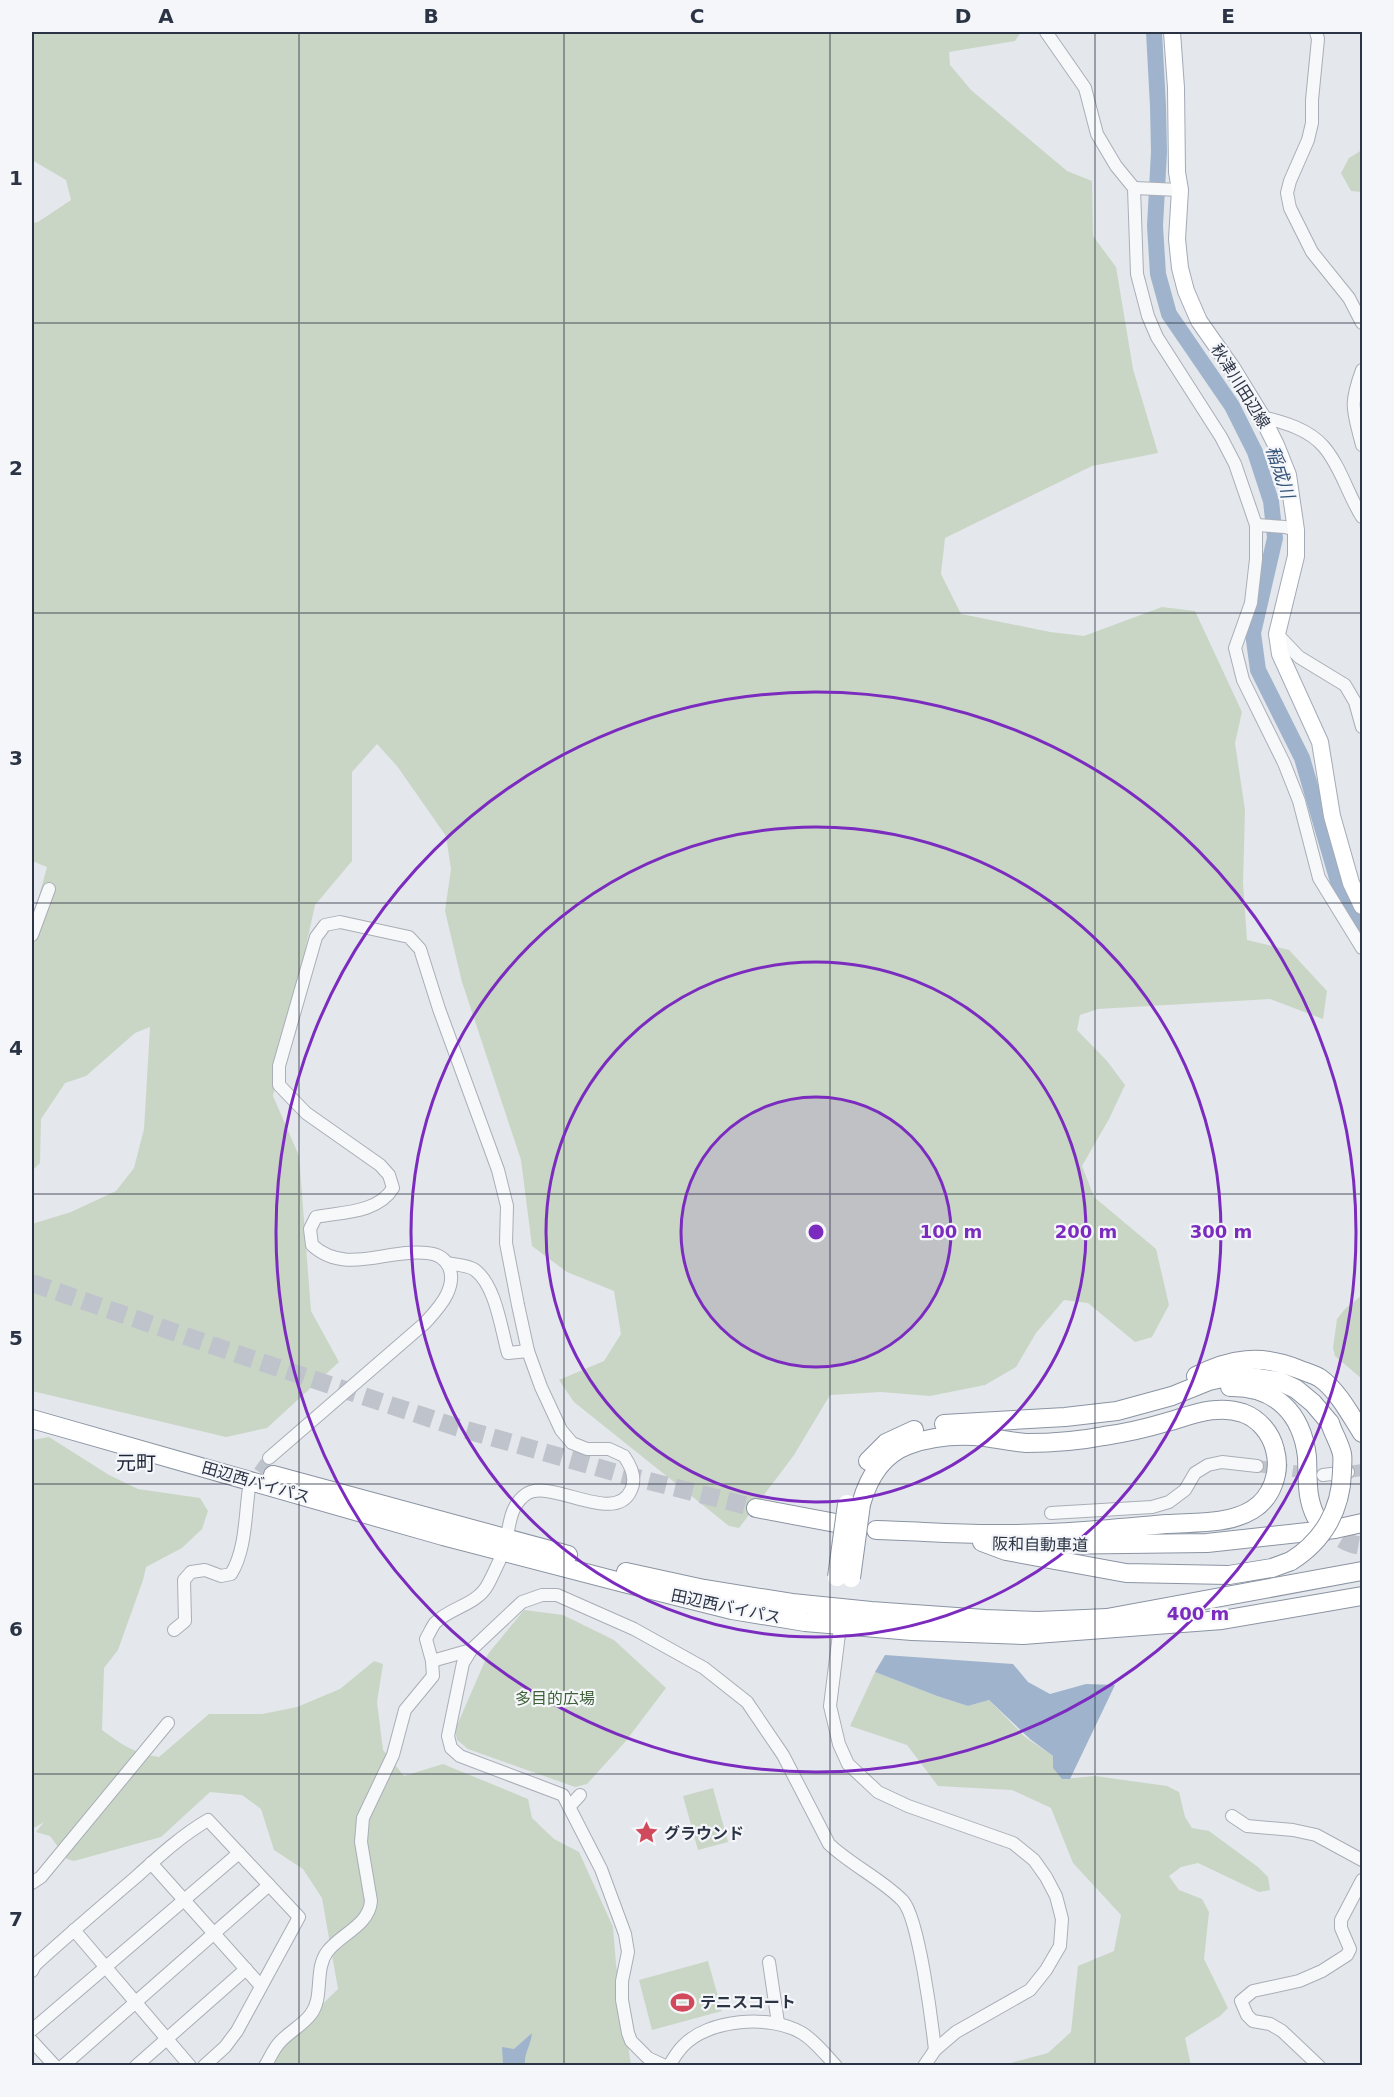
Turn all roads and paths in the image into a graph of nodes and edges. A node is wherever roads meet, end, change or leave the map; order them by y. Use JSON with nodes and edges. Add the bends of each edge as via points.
{"nodes":[{"id":1,"x":1046,"y":32,"type":"edge"},
{"id":2,"x":1174,"y":32,"type":"edge"},
{"id":3,"x":1316,"y":32,"type":"edge"},
{"id":4,"x":1134,"y":188,"type":"junction"},
{"id":5,"x":1174,"y":191,"type":"junction"},
{"id":6,"x":1362,"y":323,"type":"edge"},
{"id":7,"x":1362,"y":370,"type":"edge"},
{"id":8,"x":1262,"y":417,"type":"junction"},
{"id":9,"x":1362,"y":445,"type":"edge"},
{"id":10,"x":1362,"y":517,"type":"edge"},
{"id":11,"x":1260,"y":525,"type":"junction"},
{"id":12,"x":1291,"y":529,"type":"junction"},
{"id":13,"x":1277,"y":634,"type":"junction"},
{"id":14,"x":1362,"y":728,"type":"edge"},
{"id":15,"x":49,"y":889,"type":"dead end"},
{"id":16,"x":1362,"y":906,"type":"edge"},
{"id":17,"x":32,"y":935,"type":"edge"},
{"id":18,"x":1362,"y":948,"type":"edge"},
{"id":19,"x":447,"y":1263,"type":"junction"},
{"id":20,"x":528,"y":1351,"type":"junction"},
{"id":21,"x":1138,"y":1404,"type":"junction"},
{"id":22,"x":32,"y":1419,"type":"edge"},
{"id":23,"x":1362,"y":1433,"type":"edge"},
{"id":24,"x":997,"y":1439,"type":"junction"},
{"id":25,"x":269,"y":1458,"type":"tunnel mouth"},
{"id":26,"x":1257,"y":1466,"type":"tunnel mouth"},
{"id":27,"x":1349,"y":1472,"type":"tunnel mouth"},
{"id":28,"x":1323,"y":1475,"type":"tunnel mouth"},
{"id":29,"x":249,"y":1488,"type":"tunnel mouth"},
{"id":30,"x":854,"y":1504,"type":"junction"},
{"id":31,"x":756,"y":1508,"type":"tunnel mouth"},
{"id":32,"x":1052,"y":1513,"type":"dead end"},
{"id":33,"x":1321,"y":1523,"type":"junction"},
{"id":34,"x":1362,"y":1523,"type":"edge"},
{"id":35,"x":876,"y":1530,"type":"junction"},
{"id":36,"x":982,"y":1542,"type":"junction"},
{"id":37,"x":505,"y":1544,"type":"junction"},
{"id":38,"x":1362,"y":1571,"type":"edge"},
{"id":39,"x":1362,"y":1584,"type":"edge"},
{"id":40,"x":1362,"y":1596,"type":"edge"},
{"id":41,"x":842,"y":1607,"type":"junction"},
{"id":42,"x":1362,"y":1609,"type":"edge"},
{"id":43,"x":1107,"y":1618,"type":"junction"},
{"id":44,"x":840,"y":1626,"type":"junction"},
{"id":45,"x":174,"y":1630,"type":"dead end"},
{"id":46,"x":1086,"y":1631,"type":"junction"},
{"id":47,"x":471,"y":1650,"type":"junction"},
{"id":48,"x":432,"y":1661,"type":"junction"},
{"id":49,"x":168,"y":1723,"type":"dead end"},
{"id":50,"x":1232,"y":1816,"type":"dead end"},
{"id":51,"x":239,"y":1853,"type":"junction"},
{"id":52,"x":1362,"y":1860,"type":"edge"},
{"id":53,"x":151,"y":1863,"type":"junction"},
{"id":54,"x":1362,"y":1880,"type":"edge"},
{"id":55,"x":32,"y":1883,"type":"edge"},
{"id":56,"x":269,"y":1885,"type":"junction"},
{"id":57,"x":184,"y":1900,"type":"junction"},
{"id":58,"x":74,"y":1930,"type":"junction"},
{"id":59,"x":213,"y":1933,"type":"junction"},
{"id":60,"x":769,"y":1962,"type":"dead end"},
{"id":61,"x":106,"y":1967,"type":"junction"},
{"id":62,"x":246,"y":1970,"type":"junction"},
{"id":63,"x":32,"y":1971,"type":"edge"},
{"id":64,"x":261,"y":1986,"type":"junction"},
{"id":65,"x":135,"y":2002,"type":"junction"},
{"id":66,"x":778,"y":2023,"type":"junction"},
{"id":67,"x":32,"y":2030,"type":"edge"},
{"id":68,"x":167,"y":2038,"type":"junction"},
{"id":69,"x":32,"y":2041,"type":"edge"},
{"id":70,"x":935,"y":2050,"type":"junction"},
{"id":71,"x":56,"y":2066,"type":"edge"},
{"id":72,"x":63,"y":2066,"type":"edge"},
{"id":73,"x":136,"y":2066,"type":"edge"},
{"id":74,"x":190,"y":2066,"type":"edge"},
{"id":75,"x":204,"y":2066,"type":"edge"},
{"id":76,"x":265,"y":2066,"type":"edge"},
{"id":77,"x":667,"y":2066,"type":"edge"},
{"id":78,"x":836,"y":2066,"type":"edge"},
{"id":79,"x":924,"y":2066,"type":"edge"},
{"id":80,"x":1319,"y":2066,"type":"edge"}],
"edges":[{"from":1,"to":4,"type":"street","via":[[1085,88],[1097,134]]},
{"from":2,"to":5,"type":"main road","name":"秋津川田辺線"},
{"from":3,"to":6,"type":"street","via":[[1312,123],[1287,194],[1312,252],[1349,298]]},
{"from":4,"to":5,"type":"street"},
{"from":4,"to":11,"type":"street","via":[[1137,274],[1148,316],[1157,337],[1221,437]]},
{"from":5,"to":8,"type":"main road","name":"秋津川田辺線","via":[[1180,268],[1192,307]]},
{"from":7,"to":9,"type":"street","via":[[1353,396]]},
{"from":8,"to":10,"type":"street","via":[[1308,434],[1324,447]]},
{"from":8,"to":12,"type":"main road","name":"秋津川田辺線","via":[[1288,475]]},
{"from":11,"to":12,"type":"street"},
{"from":11,"to":18,"type":"street","via":[[1251,603],[1235,648],[1240,669],[1299,801],[1319,878]]},
{"from":12,"to":13,"type":"main road","name":"秋津川田辺線","via":[[1296,556]]},
{"from":13,"to":14,"type":"street","via":[[1299,657],[1345,685],[1355,702]]},
{"from":13,"to":16,"type":"main road","name":"秋津川田辺線","via":[[1280,654],[1320,742],[1332,816],[1351,883]]},
{"from":15,"to":17,"type":"street"},
{"from":19,"to":20,"type":"street","via":[[473,1269],[485,1280],[508,1353]]},
{"from":19,"to":20,"type":"street","via":[[428,1253],[341,1260],[326,1256],[312,1245],[310,1229],[316,1217],[378,1204],[393,1188],[380,1165],[306,1113],[279,1085],[279,1066],[293,1014],[316,937],[325,925],[340,922],[409,937],[420,949],[498,1170],[507,1206],[506,1243]]},
{"from":19,"to":25,"type":"street","via":[[452,1276],[438,1309]]},
{"from":20,"to":37,"type":"street","via":[[561,1430],[572,1443],[586,1449],[609,1449],[624,1456],[634,1478],[627,1498],[614,1503],[600,1504],[543,1490],[528,1493],[511,1514]]},
{"from":21,"to":23,"type":"highway","via":[[1229,1362],[1281,1362],[1319,1377],[1340,1399]]},
{"from":21,"to":30,"type":"highway","via":[[1116,1411],[932,1425],[906,1432],[886,1443],[868,1460],[855,1481]]},
{"from":21,"to":36,"type":"highway","bridge":true,"via":[[1236,1375],[1279,1381],[1296,1389],[1330,1423],[1342,1454],[1341,1490],[1331,1519],[1318,1540],[1291,1561],[1229,1575],[1126,1573],[1006,1551]]},
{"from":22,"to":37,"type":"highway","name":"田辺西バイパス","via":[[443,1536]]},
{"from":24,"to":30,"type":"highway","via":[[940,1436],[904,1446],[873,1472]]},
{"from":24,"to":33,"type":"highway","via":[[1107,1429],[1206,1393],[1231,1387],[1254,1389],[1273,1396],[1299,1424],[1305,1442],[1312,1509]]},
{"from":24,"to":35,"type":"highway","via":[[1025,1443],[1103,1437],[1223,1409],[1244,1413],[1268,1432],[1277,1469],[1270,1490],[1258,1506],[1223,1520],[1077,1532]]},
{"from":26,"to":32,"type":"street","via":[[1222,1462],[1208,1465],[1195,1473],[1185,1490],[1169,1502],[1152,1507]]},
{"from":27,"to":28,"type":"street"},
{"from":29,"to":45,"type":"street","via":[[236,1567],[231,1574],[221,1576],[205,1570],[191,1572],[184,1580],[185,1621]]},
{"from":30,"to":41,"type":"highway","bridge":true},
{"from":31,"to":35,"type":"highway","name":"阪和自動車道"},
{"from":33,"to":34,"type":"highway","name":"阪和自動車道"},
{"from":33,"to":36,"type":"highway","name":"阪和自動車道","via":[[1189,1544]]},
{"from":35,"to":36,"type":"highway","name":"阪和自動車道"},
{"from":37,"to":41,"type":"highway","name":"田辺西バイパス","via":[[704,1589]]},
{"from":37,"to":44,"type":"highway","name":"田辺西バイパス","via":[[624,1583],[732,1610]]},
{"from":37,"to":48,"type":"street","via":[[486,1588],[436,1622],[426,1639]]},
{"from":38,"to":43,"type":"highway"},
{"from":39,"to":43,"type":"highway","name":"田辺西バイパス","via":[[1240,1606]]},
{"from":40,"to":46,"type":"highway","name":"田辺西バイパス","via":[[1222,1620]]},
{"from":41,"to":43,"type":"highway","name":"田辺西バイパス","via":[[996,1620]]},
{"from":41,"to":44,"type":"highway"},
{"from":42,"to":46,"type":"highway","via":[[1205,1630]]},
{"from":44,"to":46,"type":"highway","name":"田辺西バイパス","via":[[1023,1635]]},
{"from":44,"to":70,"type":"street","via":[[830,1706],[848,1764],[878,1792],[1013,1843],[1034,1860],[1046,1877],[1062,1919],[1060,1946],[1030,1990],[956,2032]]},
{"from":47,"to":48,"type":"street"},
{"from":47,"to":70,"type":"street","via":[[522,1602],[557,1595],[634,1629],[704,1668],[747,1702],[783,1755],[829,1844],[903,1902],[910,1914]]},
{"from":47,"to":77,"type":"street","via":[[463,1664],[447,1736],[451,1748],[460,1756],[566,1801],[601,1869],[625,1934],[628,1952],[622,2000],[631,2041],[648,2058]]},
{"from":48,"to":76,"type":"street","via":[[433,1676],[405,1710],[393,1755],[363,1818],[361,1842],[370,1910],[327,1952],[311,2014],[279,2043]]},
{"from":49,"to":55,"type":"street"},
{"from":50,"to":52,"type":"street","via":[[1247,1826],[1316,1835]]},
{"from":51,"to":53,"type":"street","via":[[208,1820]]},
{"from":51,"to":56,"type":"street"},
{"from":51,"to":57,"type":"street"},
{"from":53,"to":57,"type":"street"},
{"from":53,"to":58,"type":"street"},
{"from":54,"to":80,"type":"street","via":[[1341,1920],[1350,1949],[1347,1955],[1299,1981],[1253,1991],[1241,2001],[1253,2021],[1282,2031]]},
{"from":56,"to":59,"type":"street"},
{"from":56,"to":64,"type":"street","via":[[298,1917]]},
{"from":57,"to":59,"type":"street"},
{"from":57,"to":61,"type":"street"},
{"from":58,"to":61,"type":"street"},
{"from":58,"to":63,"type":"street"},
{"from":59,"to":62,"type":"street"},
{"from":59,"to":65,"type":"street"},
{"from":60,"to":66,"type":"street"},
{"from":61,"to":65,"type":"street"},
{"from":61,"to":67,"type":"street"},
{"from":62,"to":64,"type":"street"},
{"from":62,"to":68,"type":"street"},
{"from":64,"to":75,"type":"street","via":[[237,2031]]},
{"from":65,"to":68,"type":"street"},
{"from":65,"to":72,"type":"street"},
{"from":66,"to":77,"type":"street","via":[[739,2022],[715,2027],[683,2046]]},
{"from":66,"to":78,"type":"street","via":[[803,2034]]},
{"from":68,"to":73,"type":"street"},
{"from":68,"to":74,"type":"street"},
{"from":69,"to":71,"type":"street"},
{"from":70,"to":79,"type":"street"}]}
